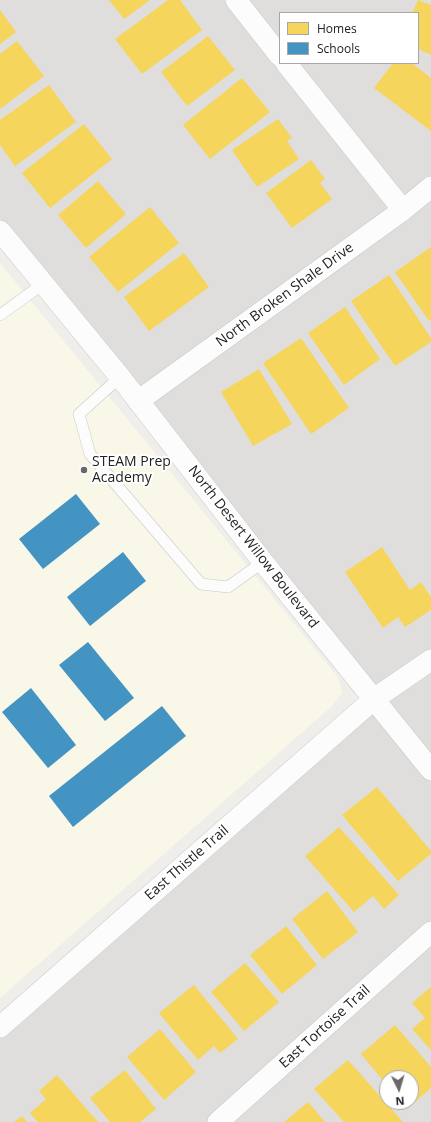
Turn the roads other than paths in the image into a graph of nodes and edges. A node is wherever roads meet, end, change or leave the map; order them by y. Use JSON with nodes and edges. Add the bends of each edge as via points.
{"nodes":[{"id":1,"x":236,"y":0,"type":"edge"},
{"id":2,"x":279,"y":55,"type":"edge"},
{"id":3,"x":287,"y":64,"type":"edge"},
{"id":4,"x":431,"y":187,"type":"edge"},
{"id":5,"x":403,"y":210,"type":"junction"},
{"id":6,"x":0,"y":231,"type":"edge"},
{"id":7,"x":43,"y":284,"type":"junction"},
{"id":8,"x":0,"y":315,"type":"edge"},
{"id":9,"x":120,"y":377,"type":"junction"},
{"id":10,"x":138,"y":401,"type":"junction"},
{"id":11,"x":263,"y":562,"type":"junction"},
{"id":12,"x":431,"y":660,"type":"edge"},
{"id":13,"x":374,"y":699,"type":"junction"},
{"id":14,"x":431,"y":770,"type":"edge"},
{"id":15,"x":431,"y":932,"type":"edge"},
{"id":16,"x":0,"y":1027,"type":"edge"},
{"id":17,"x":218,"y":1122,"type":"edge"}],
"edges":[{"from":1,"to":2,"type":"street"},
{"from":3,"to":5,"type":"street"},
{"from":4,"to":5,"type":"street","name":"North Broken Shale Drive"},
{"from":5,"to":10,"type":"street","name":"North Broken Shale Drive"},
{"from":6,"to":7,"type":"street","name":"North Desert Willow Boulevard"},
{"from":7,"to":8,"type":"lane"},
{"from":7,"to":9,"type":"street","name":"North Desert Willow Boulevard"},
{"from":9,"to":10,"type":"street","name":"North Desert Willow Boulevard"},
{"from":9,"to":11,"type":"lane","via":[[79,414],[90,454],[201,584],[228,587]]},
{"from":10,"to":11,"type":"street","name":"North Desert Willow Boulevard"},
{"from":11,"to":13,"type":"street","name":"North Desert Willow Boulevard"},
{"from":12,"to":13,"type":"street","name":"East Thistle Trail"},
{"from":13,"to":14,"type":"street","name":"North Desert Willow Boulevard"},
{"from":13,"to":16,"type":"street","name":"East Thistle Trail"},
{"from":15,"to":17,"type":"street","name":"East Tortoise Trail"}]}
